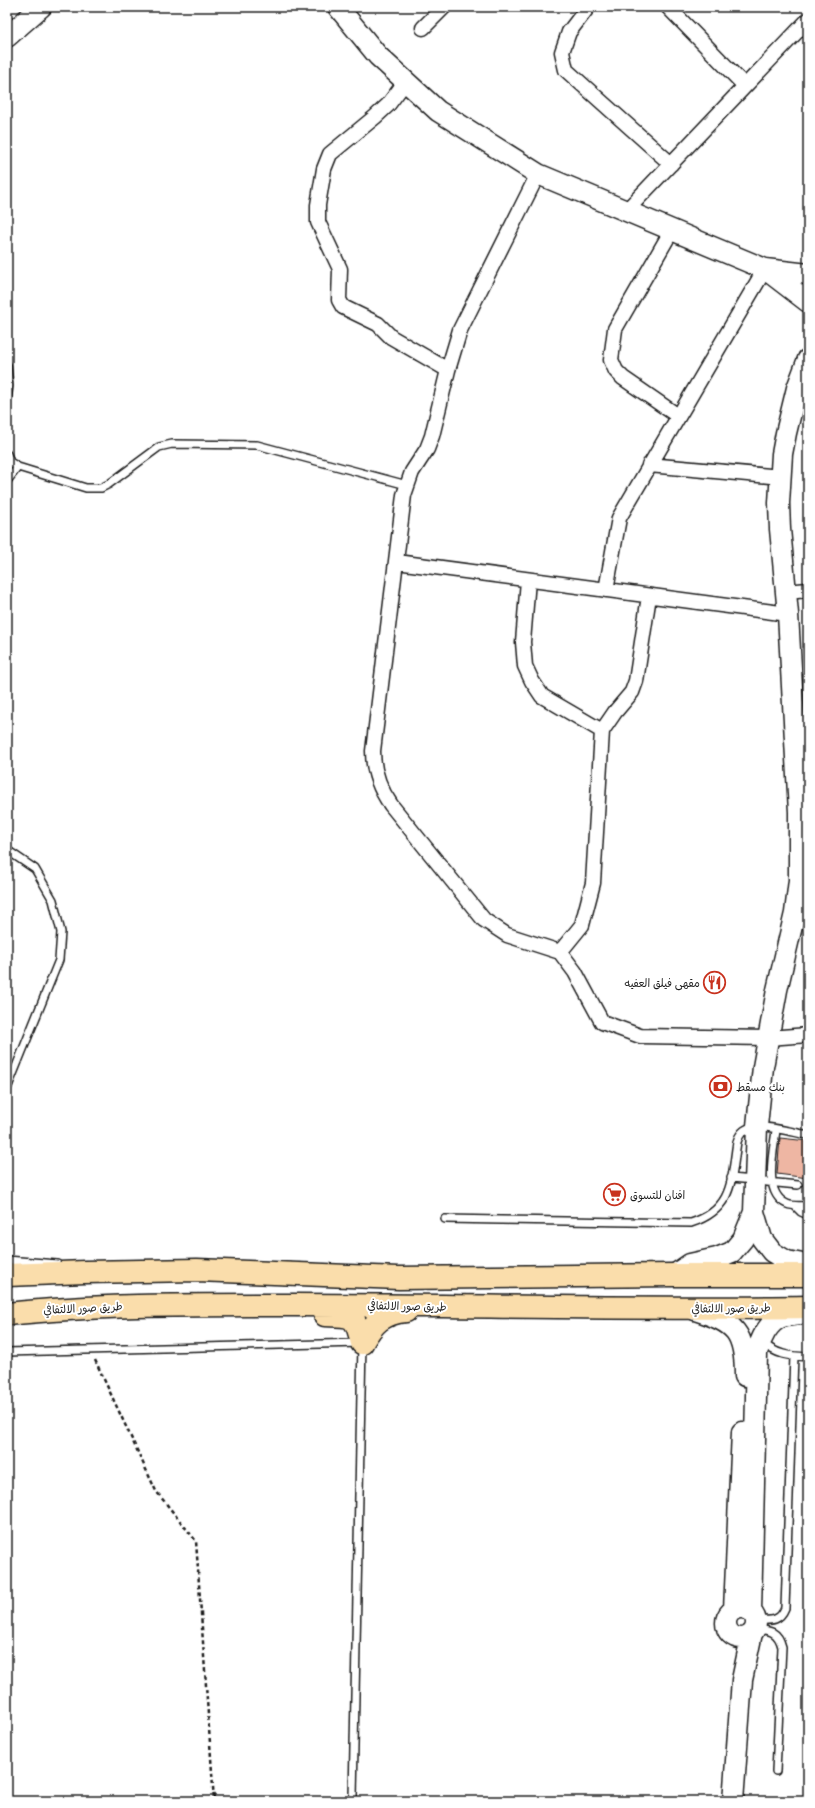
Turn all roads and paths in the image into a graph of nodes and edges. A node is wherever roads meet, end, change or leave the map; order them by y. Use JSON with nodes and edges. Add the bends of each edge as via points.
{"nodes":[{"id":1,"x":41,"y":7,"type":"edge"},
{"id":2,"x":338,"y":7,"type":"edge"},
{"id":3,"x":444,"y":7,"type":"edge"},
{"id":4,"x":588,"y":7,"type":"edge"},
{"id":5,"x":668,"y":7,"type":"edge"},
{"id":6,"x":808,"y":20,"type":"edge"},
{"id":7,"x":423,"y":28,"type":"dead end"},
{"id":8,"x":7,"y":37,"type":"edge"},
{"id":9,"x":406,"y":81,"type":"junction"},
{"id":10,"x":745,"y":86,"type":"junction"},
{"id":11,"x":671,"y":164,"type":"junction"},
{"id":12,"x":538,"y":174,"type":"junction"},
{"id":13,"x":626,"y":211,"type":"junction"},
{"id":14,"x":672,"y":230,"type":"junction"},
{"id":15,"x":765,"y":269,"type":"junction"},
{"id":16,"x":808,"y":274,"type":"edge"},
{"id":17,"x":808,"y":302,"type":"edge"},
{"id":18,"x":7,"y":365,"type":"edge"},
{"id":19,"x":806,"y":366,"type":"edge"},
{"id":20,"x":448,"y":370,"type":"junction"},
{"id":21,"x":7,"y":400,"type":"edge"},
{"id":22,"x":678,"y":416,"type":"junction"},
{"id":23,"x":7,"y":454,"type":"edge"},
{"id":24,"x":649,"y":465,"type":"junction"},
{"id":25,"x":18,"y":467,"type":"junction"},
{"id":26,"x":781,"y":477,"type":"junction"},
{"id":27,"x":7,"y":481,"type":"edge"},
{"id":28,"x":407,"y":485,"type":"junction"},
{"id":29,"x":397,"y":562,"type":"junction"},
{"id":30,"x":528,"y":580,"type":"junction"},
{"id":31,"x":606,"y":590,"type":"junction"},
{"id":32,"x":808,"y":590,"type":"edge"},
{"id":33,"x":786,"y":592,"type":"junction"},
{"id":34,"x":649,"y":596,"type":"junction"},
{"id":35,"x":788,"y":614,"type":"junction"},
{"id":36,"x":602,"y":731,"type":"junction"},
{"id":37,"x":7,"y":850,"type":"edge"},
{"id":38,"x":560,"y":952,"type":"junction"},
{"id":39,"x":808,"y":1035,"type":"edge"},
{"id":40,"x":768,"y":1038,"type":"junction"},
{"id":41,"x":7,"y":1089,"type":"edge"},
{"id":42,"x":757,"y":1126,"type":"junction"},
{"id":43,"x":776,"y":1130,"type":"junction"},
{"id":44,"x":808,"y":1135,"type":"edge"},
{"id":45,"x":731,"y":1178,"type":"junction"},
{"id":46,"x":762,"y":1181,"type":"junction"},
{"id":47,"x":798,"y":1185,"type":"dead end"},
{"id":48,"x":795,"y":1206,"type":"junction"},
{"id":49,"x":808,"y":1206,"type":"edge"},
{"id":50,"x":754,"y":1212,"type":"junction"},
{"id":51,"x":808,"y":1215,"type":"edge"},
{"id":52,"x":445,"y":1218,"type":"dead end"},
{"id":53,"x":7,"y":1260,"type":"edge"},
{"id":54,"x":808,"y":1265,"type":"edge"},
{"id":55,"x":103,"y":1271,"type":"junction"},
{"id":56,"x":7,"y":1275,"type":"edge"},
{"id":57,"x":674,"y":1275,"type":"junction"},
{"id":58,"x":808,"y":1275,"type":"edge"},
{"id":59,"x":233,"y":1305,"type":"junction"},
{"id":60,"x":453,"y":1307,"type":"junction"},
{"id":61,"x":808,"y":1307,"type":"edge"},
{"id":62,"x":693,"y":1309,"type":"junction"},
{"id":63,"x":808,"y":1313,"type":"edge"},
{"id":64,"x":7,"y":1314,"type":"edge"},
{"id":65,"x":760,"y":1341,"type":"junction"},
{"id":66,"x":362,"y":1343,"type":"junction"},
{"id":67,"x":90,"y":1350,"type":"junction"},
{"id":68,"x":7,"y":1352,"type":"edge"},
{"id":69,"x":794,"y":1356,"type":"junction"},
{"id":70,"x":808,"y":1357,"type":"edge"},
{"id":71,"x":747,"y":1623,"type":"junction"},
{"id":72,"x":776,"y":1771,"type":"dead end"},
{"id":73,"x":353,"y":1797,"type":"dead end"},
{"id":74,"x":214,"y":1801,"type":"edge"},
{"id":75,"x":733,"y":1801,"type":"edge"}],
"edges":[{"from":1,"to":8,"type":"street"},
{"from":2,"to":9,"type":"street","via":[[378,56]]},
{"from":3,"to":7,"type":"street"},
{"from":4,"to":11,"type":"street","via":[[569,32],[562,52],[566,70]]},
{"from":5,"to":10,"type":"street"},
{"from":6,"to":10,"type":"street"},
{"from":9,"to":12,"type":"street","via":[[438,111]]},
{"from":9,"to":20,"type":"street","via":[[375,118],[330,154],[324,169],[318,222],[340,269],[339,300],[342,307],[378,324],[391,337]]},
{"from":10,"to":11,"type":"street"},
{"from":11,"to":13,"type":"street"},
{"from":12,"to":13,"type":"street"},
{"from":12,"to":20,"type":"street","via":[[460,330]]},
{"from":13,"to":14,"type":"street"},
{"from":14,"to":15,"type":"street"},
{"from":14,"to":22,"type":"street","via":[[614,329],[611,360],[623,378]]},
{"from":15,"to":16,"type":"street"},
{"from":15,"to":17,"type":"street"},
{"from":15,"to":22,"type":"street"},
{"from":18,"to":21,"type":"lane"},
{"from":19,"to":26,"type":"street","via":[[786,433]]},
{"from":20,"to":28,"type":"street","via":[[432,436]]},
{"from":22,"to":24,"type":"street"},
{"from":23,"to":25,"type":"lane","via":[[10,462]]},
{"from":24,"to":26,"type":"street"},
{"from":24,"to":31,"type":"street","via":[[619,518]]},
{"from":25,"to":27,"type":"lane"},
{"from":25,"to":28,"type":"lane","via":[[86,488],[101,488],[159,447],[172,444],[257,445]]},
{"from":26,"to":33,"type":"street","via":[[780,529]]},
{"from":28,"to":29,"type":"street","via":[[402,506]]},
{"from":29,"to":30,"type":"street"},
{"from":29,"to":38,"type":"street","via":[[373,750],[378,784],[391,805],[484,920],[507,935]]},
{"from":30,"to":31,"type":"street"},
{"from":30,"to":36,"type":"street","via":[[523,642],[525,666],[532,681],[542,696]]},
{"from":31,"to":34,"type":"street"},
{"from":32,"to":33,"type":"street"},
{"from":33,"to":35,"type":"street"},
{"from":34,"to":35,"type":"street"},
{"from":34,"to":36,"type":"street","via":[[636,681],[632,692]]},
{"from":35,"to":40,"type":"street","via":[[800,812],[799,880],[795,913]]},
{"from":36,"to":38,"type":"street","via":[[593,883],[582,925]]},
{"from":37,"to":41,"type":"lane","via":[[35,869],[53,900],[60,932],[60,960]]},
{"from":38,"to":40,"type":"street","via":[[575,972],[602,1022],[640,1036]]},
{"from":39,"to":40,"type":"street"},
{"from":40,"to":42,"type":"street"},
{"from":42,"to":43,"type":"lane"},
{"from":42,"to":45,"type":"lane","via":[[746,1129],[739,1136]]},
{"from":42,"to":46,"type":"street"},
{"from":43,"to":44,"type":"lane"},
{"from":43,"to":46,"type":"lane","via":[[775,1153]]},
{"from":45,"to":46,"type":"lane"},
{"from":45,"to":52,"type":"lane","via":[[723,1202],[704,1219],[691,1223]]},
{"from":46,"to":47,"type":"lane"},
{"from":46,"to":48,"type":"lane","via":[[786,1204]]},
{"from":46,"to":50,"type":"street"},
{"from":48,"to":49,"type":"lane"},
{"from":48,"to":51,"type":"lane"},
{"from":50,"to":54,"type":"street","via":[[762,1239],[772,1252],[787,1261]]},
{"from":50,"to":57,"type":"street","via":[[743,1240],[732,1252],[690,1264]]},
{"from":53,"to":55,"type":"lane","via":[[51,1262]]},
{"from":55,"to":56,"type":"main road"},
{"from":55,"to":57,"type":"main road","via":[[197,1270],[399,1278]]},
{"from":57,"to":58,"type":"main road"},
{"from":59,"to":60,"type":"main road","name":"طريق صور الالتفافي","via":[[362,1304]]},
{"from":59,"to":64,"type":"main road","name":"طريق صور الالتفافي","via":[[128,1306]]},
{"from":59,"to":66,"type":"main road","via":[[261,1314],[347,1316],[357,1323]]},
{"from":60,"to":62,"type":"main road","name":"طريق صور الالتفافي"},
{"from":60,"to":66,"type":"main road","via":[[397,1312],[376,1322]]},
{"from":61,"to":62,"type":"main road","name":"طريق صور الالتفافي"},
{"from":62,"to":71,"type":"street","via":[[734,1328],[739,1335],[745,1358]]},
{"from":63,"to":65,"type":"street","via":[[781,1318],[772,1324]]},
{"from":65,"to":69,"type":"lane","via":[[778,1354]]},
{"from":65,"to":71,"type":"street","via":[[757,1353]]},
{"from":66,"to":67,"type":"lane"},
{"from":66,"to":73,"type":"lane"},
{"from":67,"to":68,"type":"lane"},
{"from":67,"to":74,"type":"path","via":[[156,1491],[196,1541]]},
{"from":69,"to":70,"type":"lane"},
{"from":69,"to":71,"type":"lane","via":[[785,1608],[777,1619]]},
{"from":71,"to":72,"type":"lane","via":[[775,1633],[779,1636],[782,1647]]},
{"from":71,"to":75,"type":"street"}]}
